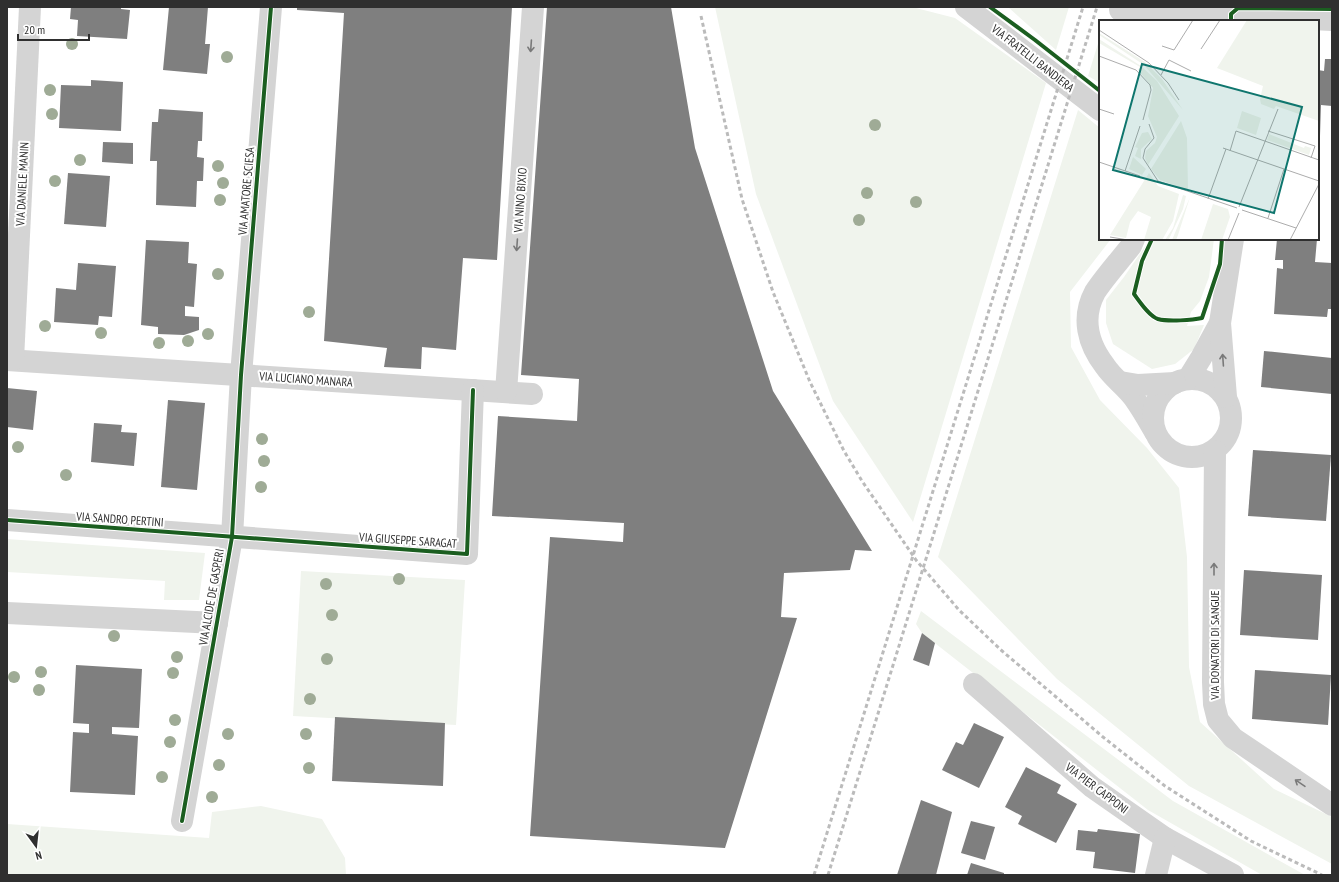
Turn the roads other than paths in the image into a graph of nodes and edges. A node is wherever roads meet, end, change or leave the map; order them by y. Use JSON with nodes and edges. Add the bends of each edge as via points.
{"nodes":[{"id":1,"x":30,"y":7,"type":"edge"},
{"id":2,"x":534,"y":7,"type":"edge"},
{"id":3,"x":966,"y":7,"type":"edge"},
{"id":4,"x":270,"y":8,"type":"edge"},
{"id":5,"x":1120,"y":10,"type":"dead end"},
{"id":6,"x":1247,"y":18,"type":"edge"},
{"id":7,"x":1332,"y":20,"type":"edge"},
{"id":8,"x":1099,"y":109,"type":"edge"},
{"id":9,"x":1134,"y":240,"type":"edge"},
{"id":10,"x":1232,"y":240,"type":"edge"},
{"id":11,"x":1220,"y":323,"type":"junction"},
{"id":12,"x":10,"y":360,"type":"edge"},
{"id":13,"x":241,"y":375,"type":"junction"},
{"id":14,"x":1181,"y":381,"type":"junction"},
{"id":15,"x":1120,"y":382,"type":"junction"},
{"id":16,"x":473,"y":390,"type":"junction"},
{"id":17,"x":506,"y":392,"type":"junction"},
{"id":18,"x":532,"y":394,"type":"dead end"},
{"id":19,"x":1226,"y":397,"type":"junction"},
{"id":20,"x":1156,"y":434,"type":"junction"},
{"id":21,"x":1214,"y":451,"type":"junction"},
{"id":22,"x":7,"y":520,"type":"edge"},
{"id":23,"x":232,"y":537,"type":"junction"},
{"id":24,"x":7,"y":613,"type":"edge"},
{"id":25,"x":217,"y":623,"type":"junction"},
{"id":26,"x":974,"y":684,"type":"dead end"},
{"id":27,"x":1332,"y":805,"type":"edge"},
{"id":28,"x":182,"y":821,"type":"dead end"},
{"id":29,"x":1165,"y":838,"type":"junction"},
{"id":30,"x":1156,"y":875,"type":"edge"},
{"id":31,"x":1233,"y":875,"type":"edge"}],
"edges":[{"from":1,"to":12,"type":"street","name":"VIA DANIELE MANIN"},
{"from":2,"to":17,"type":"street","name":"VIA NINO BIXIO","one_way":true},
{"from":3,"to":8,"type":"street","name":"VIA FRATELLI BANDIERA"},
{"from":4,"to":13,"type":"street","name":"VIA AMATORE SCIESA"},
{"from":5,"to":6,"type":"street"},
{"from":6,"to":7,"type":"street"},
{"from":9,"to":15,"type":"street","via":[[1095,292],[1086,320],[1092,347]]},
{"from":10,"to":11,"type":"street"},
{"from":11,"to":14,"type":"street","via":[[1201,358]]},
{"from":19,"to":11,"type":"street","one_way":true},
{"from":12,"to":13,"type":"street","name":"VIA LUCIANO MANARA"},
{"from":13,"to":16,"type":"street","name":"VIA LUCIANO MANARA"},
{"from":13,"to":23,"type":"street","name":"VIA ALCIDE DE GASPERI"},
{"from":14,"to":15,"type":"street","via":[[1138,385]]},
{"from":14,"to":19,"type":"street","via":[[1196,379],[1210,383]]},
{"from":14,"to":20,"type":"street","via":[[1168,387],[1156,403],[1152,416]]},
{"from":15,"to":20,"type":"street","via":[[1134,398]]},
{"from":16,"to":17,"type":"street","name":"VIA LUCIANO MANARA"},
{"from":16,"to":23,"type":"street","name":"VIA GIUSEPPE SARAGAT","via":[[467,554]]},
{"from":17,"to":18,"type":"street","name":"VIA LUCIANO MANARA"},
{"from":19,"to":21,"type":"street","via":[[1231,422],[1228,435]]},
{"from":20,"to":21,"type":"street","via":[[1162,445],[1180,456],[1199,457]]},
{"from":27,"to":21,"type":"street","name":"VIA DONATORI DI SANGUE","one_way":true,"via":[[1233,738],[1218,720],[1213,682]]},
{"from":22,"to":23,"type":"street","name":"VIA SANDRO PERTINI"},
{"from":23,"to":25,"type":"street","name":"VIA ALCIDE DE GASPERI"},
{"from":24,"to":25,"type":"street"},
{"from":25,"to":28,"type":"street","name":"VIA ALCIDE DE GASPERI"},
{"from":26,"to":29,"type":"street","name":"VIA PIER CAPPONI","via":[[1092,787]]},
{"from":29,"to":30,"type":"street"},
{"from":29,"to":31,"type":"street","name":"VIA PIER CAPPONI"}]}
